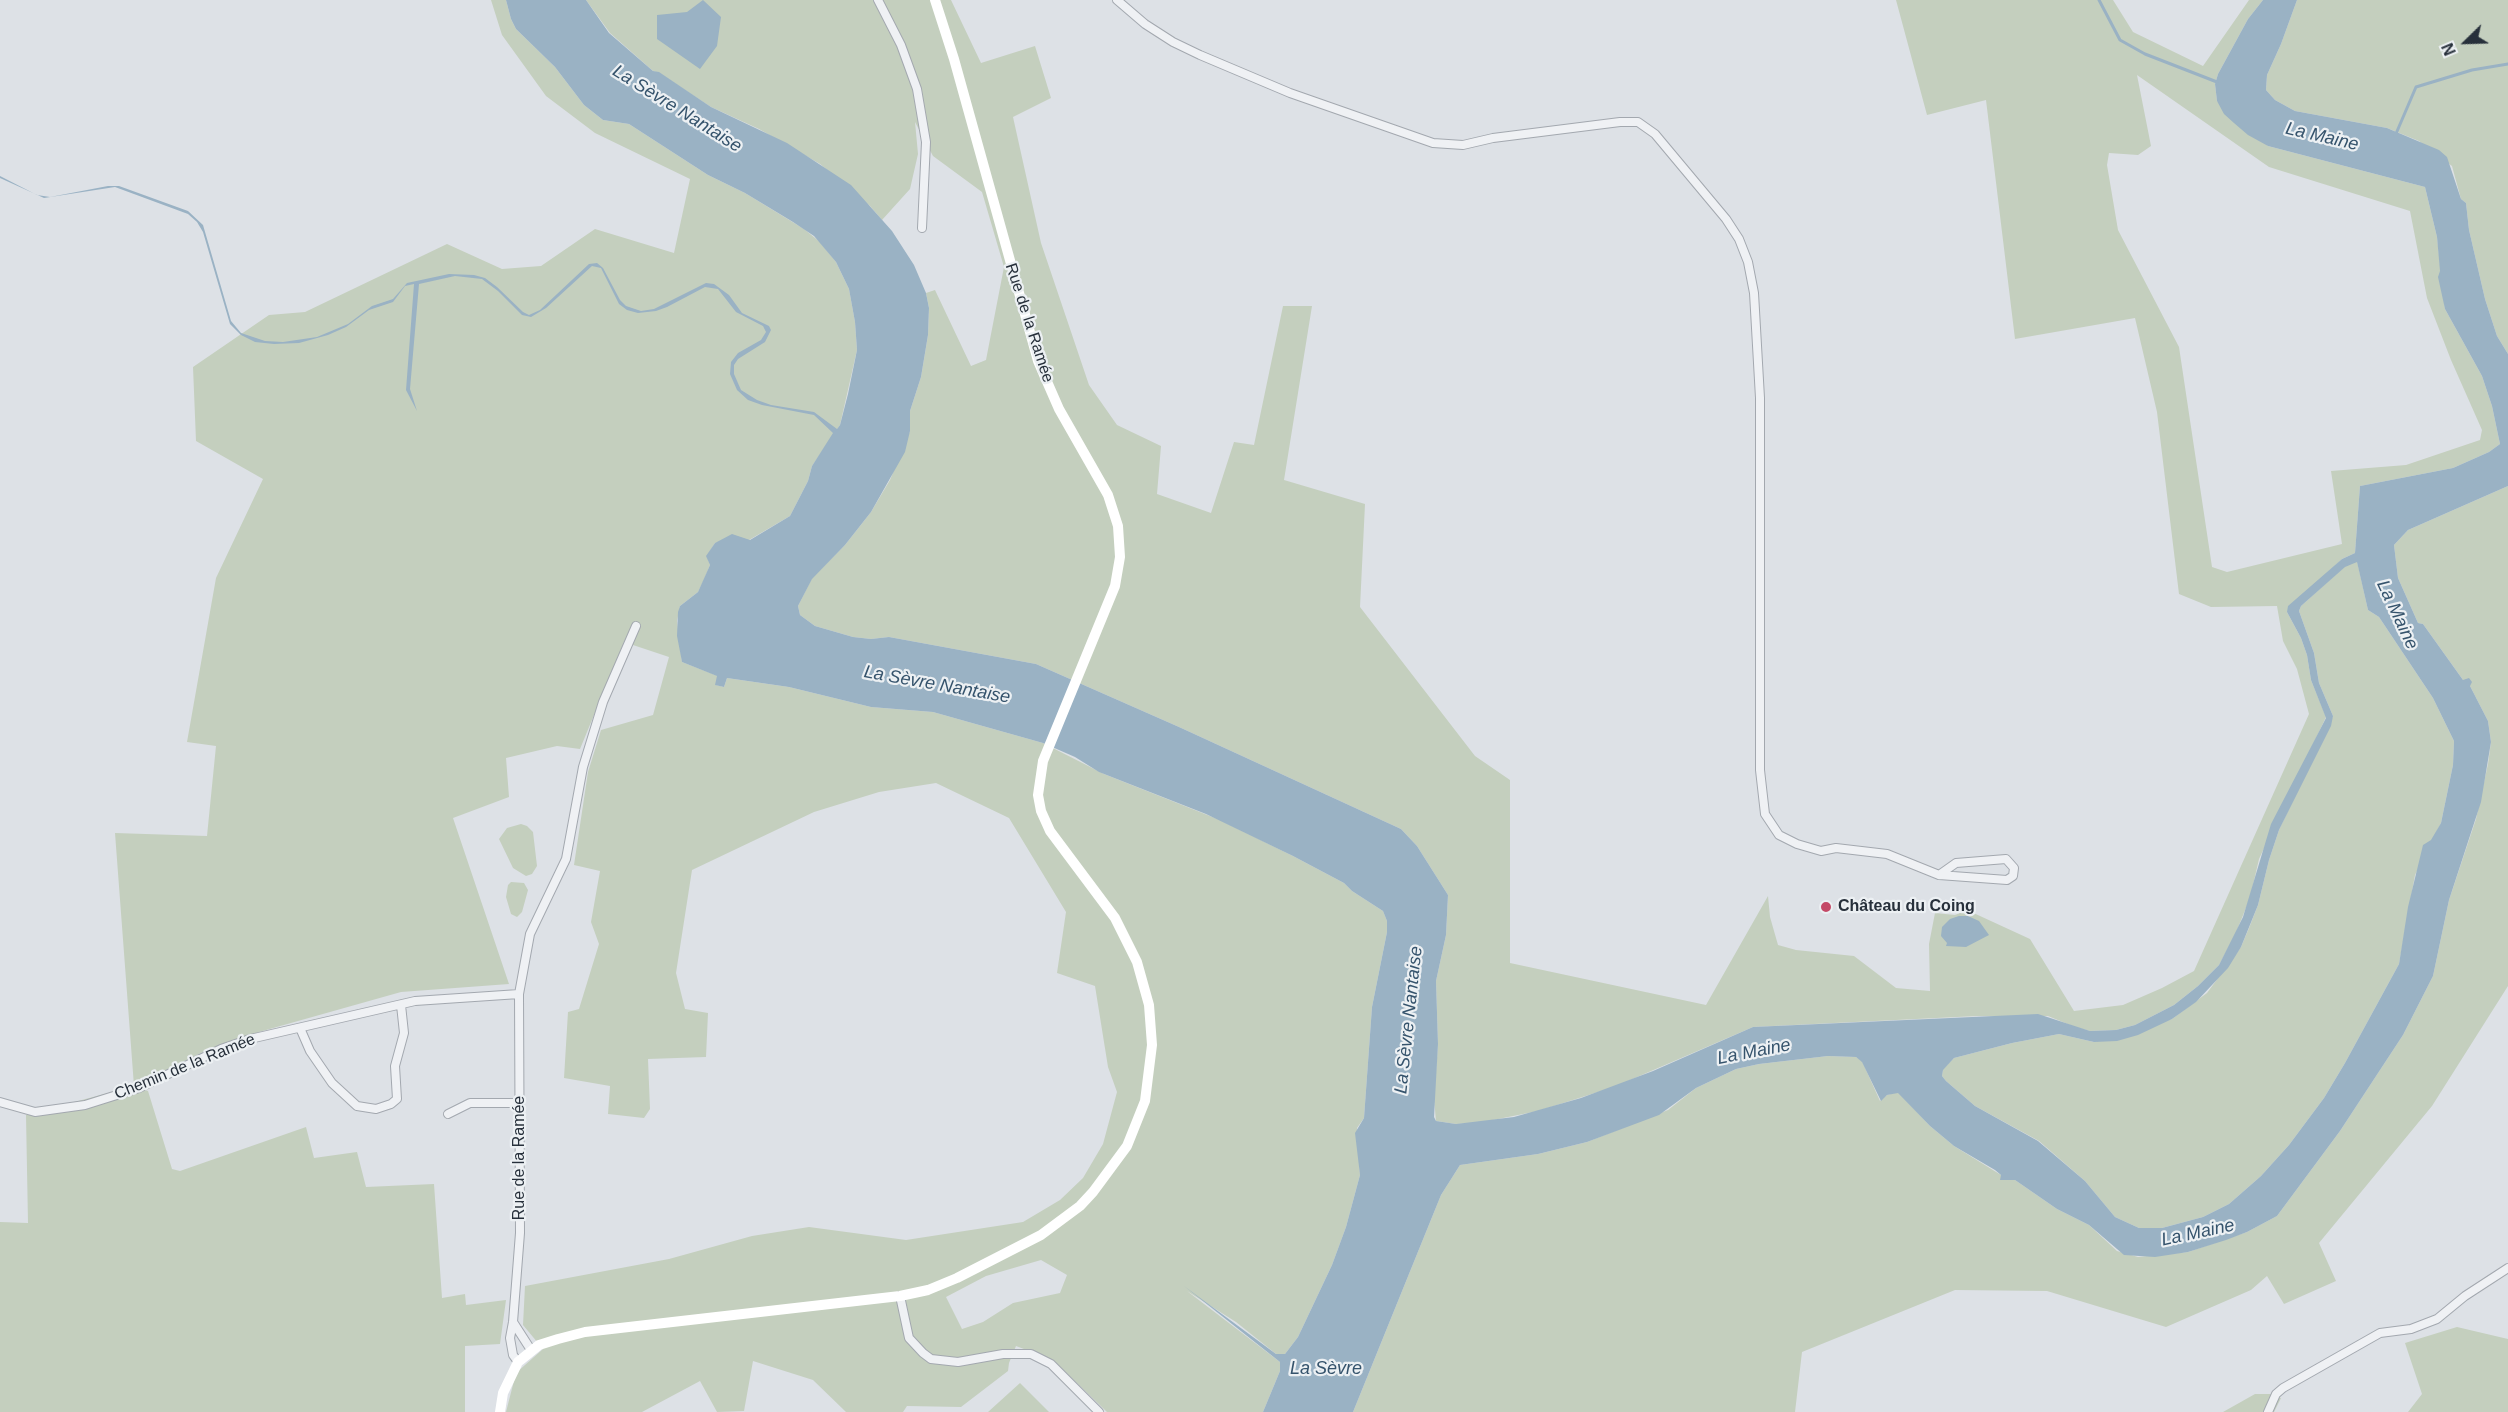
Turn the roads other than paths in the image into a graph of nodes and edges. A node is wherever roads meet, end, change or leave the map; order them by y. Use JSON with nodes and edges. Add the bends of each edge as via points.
{"nodes":[{"id":1,"x":878,"y":0,"type":"edge"},
{"id":2,"x":935,"y":0,"type":"edge"},
{"id":3,"x":1118,"y":0,"type":"edge"},
{"id":4,"x":922,"y":228,"type":"dead end"},
{"id":5,"x":636,"y":626,"type":"dead end"},
{"id":6,"x":1939,"y":875,"type":"junction"},
{"id":7,"x":519,"y":994,"type":"junction"},
{"id":8,"x":401,"y":1005,"type":"junction"},
{"id":9,"x":300,"y":1028,"type":"junction"},
{"id":10,"x":0,"y":1102,"type":"edge"},
{"id":11,"x":520,"y":1103,"type":"junction"},
{"id":12,"x":448,"y":1114,"type":"dead end"},
{"id":13,"x":2508,"y":1268,"type":"edge"},
{"id":14,"x":900,"y":1296,"type":"junction"},
{"id":15,"x":513,"y":1322,"type":"junction"},
{"id":16,"x":531,"y":1350,"type":"junction"},
{"id":17,"x":518,"y":1362,"type":"junction"},
{"id":18,"x":500,"y":1412,"type":"edge"},
{"id":19,"x":1099,"y":1412,"type":"edge"},
{"id":20,"x":2268,"y":1412,"type":"edge"}],
"edges":[{"from":1,"to":4,"type":"street","via":[[902,45],[917,89],[926,142]]},
{"from":2,"to":14,"type":"main road","name":"Rue de la Ramée","via":[[1038,361],[1117,519],[1120,556],[1114,586],[1043,760],[1038,795],[1045,822],[1115,918],[1137,962],[1149,1005],[1152,1045],[1144,1101],[1130,1138],[1093,1192],[1041,1235],[957,1278]]},
{"from":3,"to":6,"type":"street","via":[[1145,24],[1200,55],[1290,93],[1433,142],[1463,145],[1620,122],[1638,122],[1655,134],[1726,219],[1748,262],[1754,293],[1760,398],[1760,770],[1765,814],[1779,835],[1797,844],[1821,851],[1836,848],[1887,854]]},
{"from":5,"to":7,"type":"street","name":"Rue de la Ramée","via":[[603,702],[583,767],[566,859],[530,934]]},
{"from":6,"to":6,"type":"street","via":[[2007,880],[2013,876],[2014,868],[2006,859],[1956,863]]},
{"from":7,"to":8,"type":"street","name":"Chemin de la Ramée"},
{"from":7,"to":11,"type":"street","name":"Rue de la Ramée"},
{"from":8,"to":9,"type":"street","name":"Chemin de la Ramée"},
{"from":8,"to":9,"type":"street","via":[[404,1033],[396,1066],[397,1099],[376,1108],[357,1106],[332,1083]]},
{"from":9,"to":10,"type":"street","name":"Chemin de la Ramée","via":[[221,1049],[139,1088],[85,1105],[35,1112]]},
{"from":11,"to":12,"type":"street","via":[[470,1103]]},
{"from":11,"to":15,"type":"street","name":"Rue de la Ramée","via":[[520,1233]]},
{"from":13,"to":20,"type":"street","via":[[2437,1319],[2412,1329],[2380,1333],[2283,1388]]},
{"from":14,"to":16,"type":"main road","name":"Rue de la Ramée","via":[[585,1332]]},
{"from":14,"to":19,"type":"street","via":[[909,1338],[932,1359],[958,1362],[1031,1354],[1051,1364]]},
{"from":15,"to":16,"type":"street"},
{"from":15,"to":17,"type":"street","name":"Rue de la Ramée","via":[[510,1338]]},
{"from":16,"to":17,"type":"main road"},
{"from":17,"to":18,"type":"main road","via":[[503,1393]]}]}
